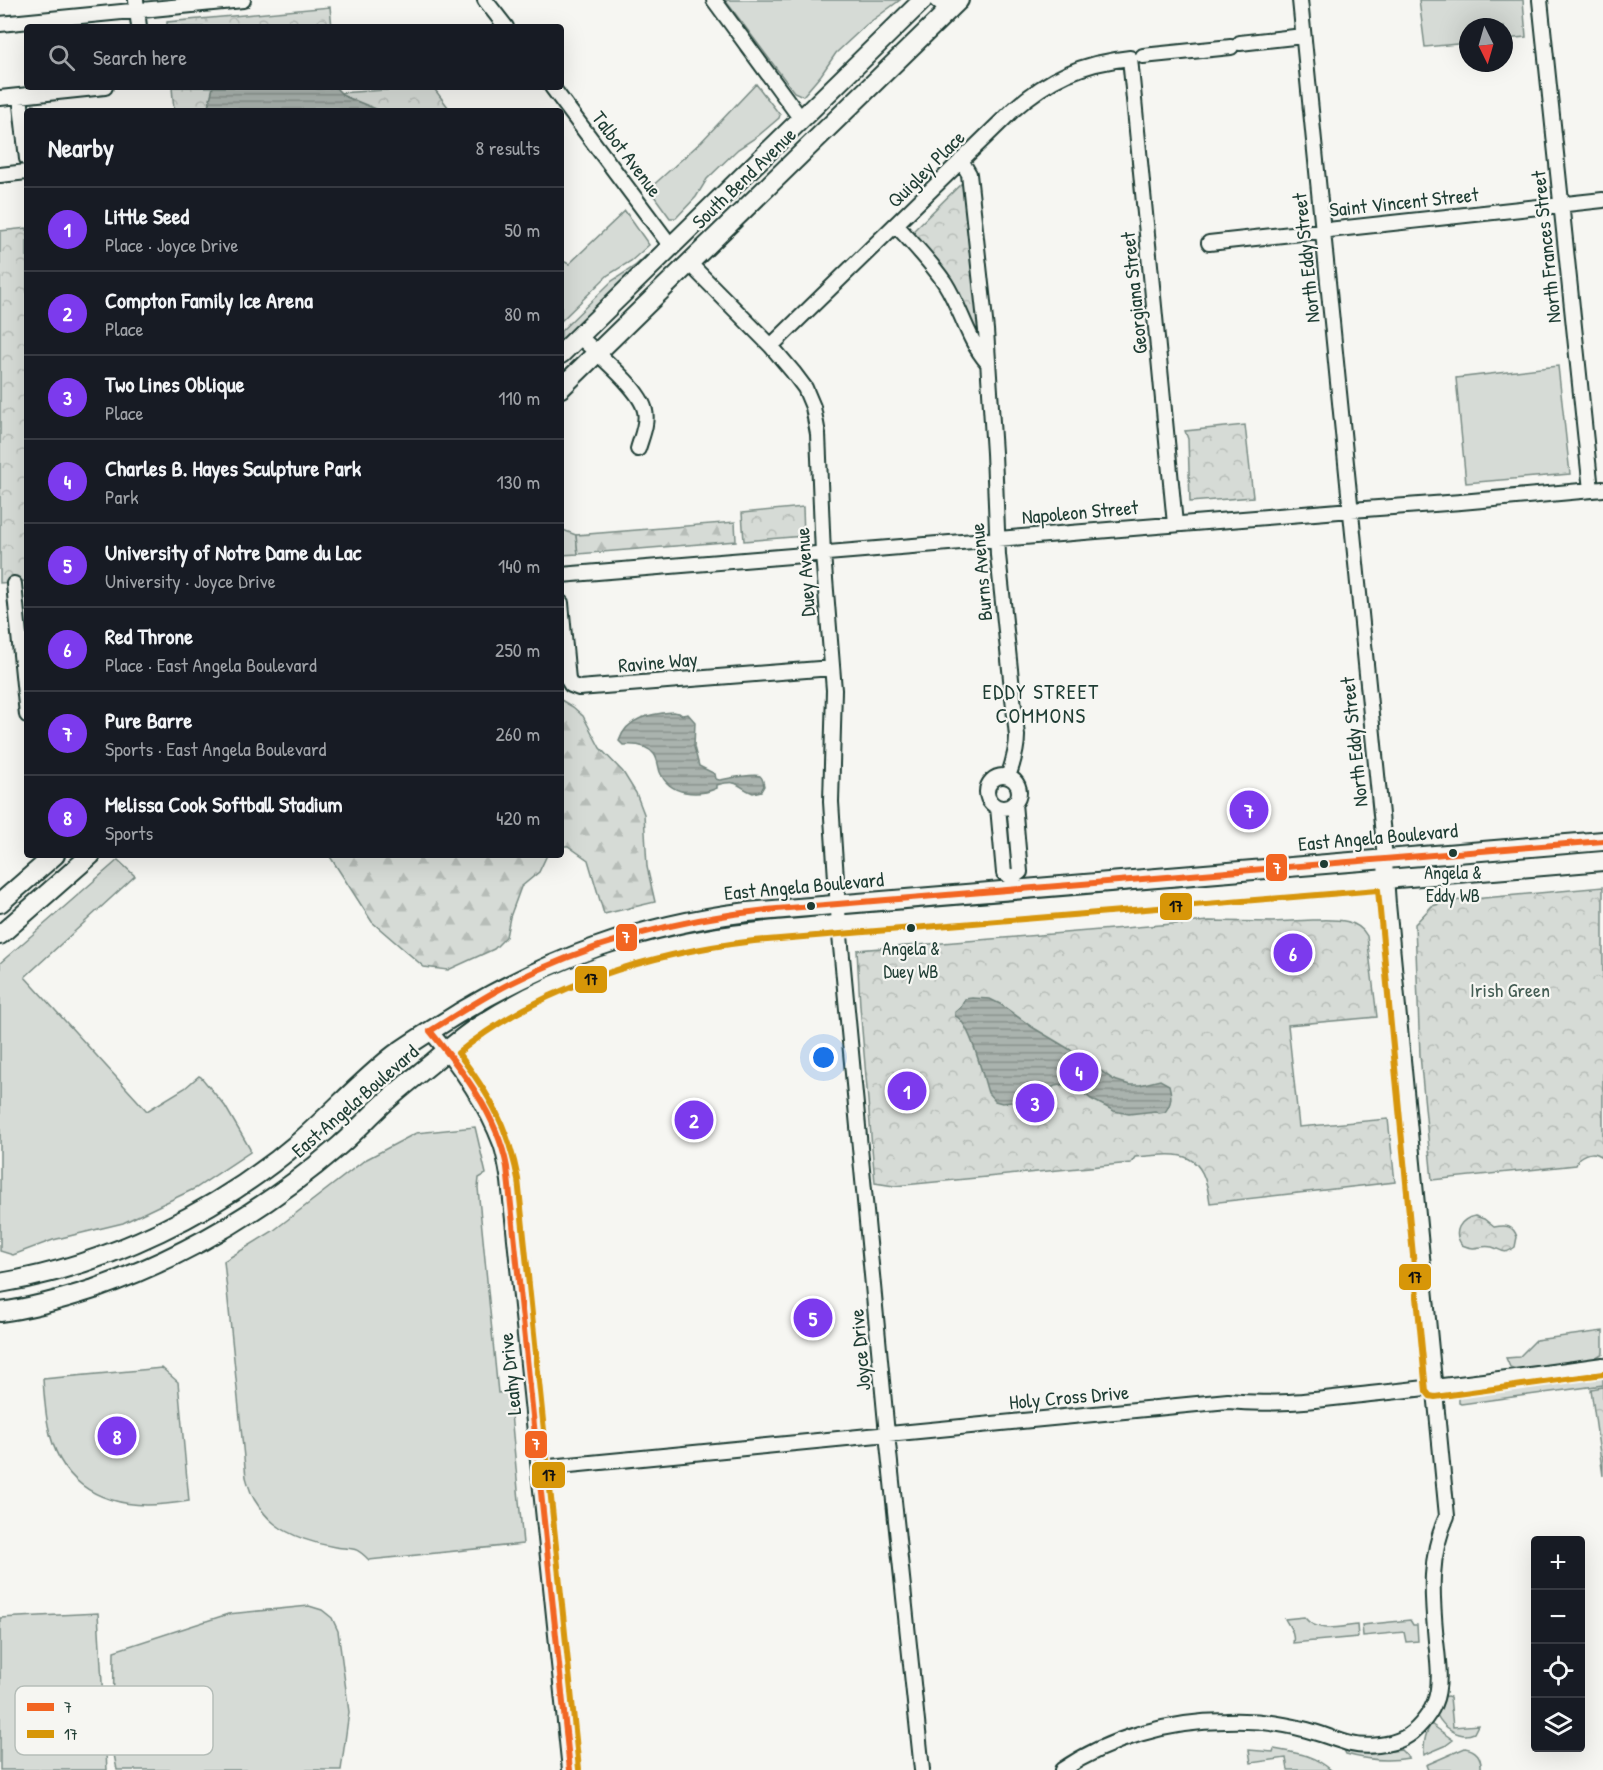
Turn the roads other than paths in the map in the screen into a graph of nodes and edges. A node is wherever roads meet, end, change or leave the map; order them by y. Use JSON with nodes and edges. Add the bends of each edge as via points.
{"nodes":[{"id":1,"x":243,"y":0,"type":"edge"},
{"id":2,"x":485,"y":0,"type":"edge"},
{"id":3,"x":714,"y":0,"type":"edge"},
{"id":4,"x":923,"y":0,"type":"edge"},
{"id":5,"x":1300,"y":0,"type":"edge"},
{"id":6,"x":1540,"y":0,"type":"edge"},
{"id":7,"x":948,"y":4,"type":"edge"},
{"id":8,"x":136,"y":5,"type":"edge"},
{"id":9,"x":0,"y":24,"type":"edge"},
{"id":10,"x":139,"y":24,"type":"edge"},
{"id":11,"x":504,"y":24,"type":"edge"},
{"id":12,"x":1303,"y":36,"type":"junction"},
{"id":13,"x":1136,"y":57,"type":"junction"},
{"id":14,"x":77,"y":90,"type":"edge"},
{"id":15,"x":554,"y":90,"type":"edge"},
{"id":16,"x":20,"y":96,"type":"junction"},
{"id":17,"x":0,"y":98,"type":"edge"},
{"id":18,"x":801,"y":119,"type":"junction"},
{"id":19,"x":24,"y":132,"type":"edge"},
{"id":20,"x":962,"y":160,"type":"junction"},
{"id":21,"x":24,"y":172,"type":"edge"},
{"id":22,"x":0,"y":175,"type":"edge"},
{"id":23,"x":1603,"y":200,"type":"edge"},
{"id":24,"x":1562,"y":204,"type":"junction"},
{"id":25,"x":896,"y":225,"type":"junction"},
{"id":26,"x":1323,"y":230,"type":"junction"},
{"id":27,"x":1209,"y":243,"type":"dead end"},
{"id":28,"x":670,"y":246,"type":"junction"},
{"id":29,"x":689,"y":263,"type":"junction"},
{"id":30,"x":579,"y":336,"type":"junction"},
{"id":31,"x":771,"y":346,"type":"junction"},
{"id":32,"x":564,"y":351,"type":"edge"},
{"id":33,"x":596,"y":353,"type":"junction"},
{"id":34,"x":987,"y":362,"type":"junction"},
{"id":35,"x":564,"y":385,"type":"edge"},
{"id":36,"x":638,"y":449,"type":"dead end"},
{"id":37,"x":1597,"y":490,"type":"edge"},
{"id":38,"x":1351,"y":510,"type":"junction"},
{"id":39,"x":1175,"y":524,"type":"junction"},
{"id":40,"x":997,"y":539,"type":"junction"},
{"id":41,"x":823,"y":554,"type":"junction"},
{"id":42,"x":564,"y":575,"type":"edge"},
{"id":43,"x":14,"y":584,"type":"dead end"},
{"id":44,"x":564,"y":636,"type":"edge"},
{"id":45,"x":832,"y":668,"type":"junction"},
{"id":46,"x":24,"y":685,"type":"edge"},
{"id":47,"x":1008,"y":777,"type":"junction"},
{"id":48,"x":1014,"y":803,"type":"junction"},
{"id":49,"x":998,"y":807,"type":"junction"},
{"id":50,"x":1603,"y":841,"type":"edge"},
{"id":51,"x":52,"y":858,"type":"edge"},
{"id":52,"x":89,"y":858,"type":"edge"},
{"id":53,"x":1385,"y":858,"type":"junction"},
{"id":54,"x":1603,"y":861,"type":"edge"},
{"id":55,"x":1386,"y":880,"type":"junction"},
{"id":56,"x":1013,"y":884,"type":"junction"},
{"id":57,"x":0,"y":903,"type":"edge"},
{"id":58,"x":837,"y":905,"type":"junction"},
{"id":59,"x":838,"y":925,"type":"junction"},
{"id":60,"x":0,"y":935,"type":"edge"},
{"id":61,"x":430,"y":1031,"type":"junction"},
{"id":62,"x":446,"y":1051,"type":"junction"},
{"id":63,"x":0,"y":1282,"type":"edge"},
{"id":64,"x":0,"y":1312,"type":"edge"},
{"id":65,"x":1603,"y":1365,"type":"edge"},
{"id":66,"x":1434,"y":1388,"type":"junction"},
{"id":67,"x":887,"y":1434,"type":"junction"},
{"id":68,"x":539,"y":1468,"type":"junction"},
{"id":69,"x":570,"y":1770,"type":"edge"},
{"id":70,"x":922,"y":1770,"type":"edge"},
{"id":71,"x":1062,"y":1770,"type":"edge"}],
"edges":[{"from":1,"to":8,"type":"street"},
{"from":2,"to":11,"type":"street"},
{"from":3,"to":18,"type":"street"},
{"from":4,"to":18,"type":"main road","name":"South Bend Avenue"},
{"from":5,"to":12,"type":"street","name":"North Eddy Street"},
{"from":6,"to":24,"type":"street","name":"North Frances Street"},
{"from":7,"to":29,"type":"main road","name":"South Bend Avenue"},
{"from":8,"to":9,"type":"street"},
{"from":8,"to":10,"type":"street"},
{"from":12,"to":13,"type":"street","name":"Quigley Place"},
{"from":12,"to":26,"type":"street","name":"North Eddy Street"},
{"from":13,"to":20,"type":"street","name":"Quigley Place","via":[[1082,67],[1043,86]]},
{"from":13,"to":39,"type":"street","name":"Georgiana Street"},
{"from":14,"to":16,"type":"street"},
{"from":15,"to":28,"type":"street","name":"Talbot Avenue"},
{"from":16,"to":17,"type":"street"},
{"from":16,"to":19,"type":"street"},
{"from":18,"to":28,"type":"main road","name":"South Bend Avenue"},
{"from":20,"to":25,"type":"street","name":"Quigley Place"},
{"from":20,"to":34,"type":"street","name":"Burns Avenue","via":[[969,174]]},
{"from":21,"to":22,"type":"street"},
{"from":23,"to":24,"type":"street","name":"Saint Vincent Street"},
{"from":24,"to":26,"type":"street","name":"Saint Vincent Street"},
{"from":24,"to":37,"type":"street","name":"North Frances Street"},
{"from":25,"to":31,"type":"street","name":"Quigley Place"},
{"from":25,"to":34,"type":"street","name":"Burns Avenue","via":[[945,283],[977,351]]},
{"from":26,"to":27,"type":"street","name":"Saint Vincent Street"},
{"from":26,"to":38,"type":"street","name":"North Eddy Street"},
{"from":28,"to":30,"type":"main road","name":"South Bend Avenue"},
{"from":29,"to":31,"type":"street","name":"Duey Avenue"},
{"from":29,"to":33,"type":"main road","name":"South Bend Avenue"},
{"from":30,"to":32,"type":"main road","name":"South Bend Avenue"},
{"from":30,"to":33,"type":"street"},
{"from":31,"to":41,"type":"street","name":"Duey Avenue","via":[[805,388],[813,407],[818,434]]},
{"from":33,"to":35,"type":"main road","name":"South Bend Avenue"},
{"from":33,"to":36,"type":"street","via":[[641,402],[645,422]]},
{"from":34,"to":40,"type":"street","name":"Burns Avenue"},
{"from":37,"to":38,"type":"street","name":"Napoleon Street"},
{"from":38,"to":39,"type":"street","name":"Napoleon Street"},
{"from":38,"to":53,"type":"street","name":"North Eddy Street"},
{"from":39,"to":40,"type":"street","name":"Napoleon Street"},
{"from":40,"to":41,"type":"street","name":"Napoleon Street"},
{"from":40,"to":47,"type":"street","name":"Burns Avenue","via":[[1017,736]]},
{"from":41,"to":42,"type":"street","name":"Napoleon Street"},
{"from":41,"to":45,"type":"street","name":"Duey Avenue"},
{"from":43,"to":46,"type":"street"},
{"from":44,"to":45,"type":"street","name":"Ravine Way","via":[[568,680],[579,688]]},
{"from":45,"to":58,"type":"street","name":"Duey Avenue","via":[[831,802]]},
{"from":47,"to":48,"type":"street","via":[[1018,790]]},
{"from":47,"to":49,"type":"street","via":[[995,778],[987,789],[990,802]]},
{"from":48,"to":49,"type":"street"},
{"from":48,"to":56,"type":"street","via":[[1020,872]]},
{"from":49,"to":56,"type":"street","via":[[1004,873]]},
{"from":50,"to":53,"type":"main road","name":"East Angela Boulevard"},
{"from":51,"to":57,"type":"main road"},
{"from":52,"to":60,"type":"main road"},
{"from":53,"to":55,"type":"street","name":"North Eddy Street"},
{"from":53,"to":56,"type":"main road","name":"East Angela Boulevard"},
{"from":54,"to":55,"type":"main road","name":"East Angela Boulevard"},
{"from":55,"to":59,"type":"main road","name":"East Angela Boulevard"},
{"from":55,"to":66,"type":"street","name":"North Eddy Street"},
{"from":56,"to":58,"type":"main road","name":"East Angela Boulevard"},
{"from":58,"to":59,"type":"street","name":"Duey Avenue"},
{"from":58,"to":61,"type":"main road","name":"East Angela Boulevard","via":[[717,916],[621,938],[527,975]]},
{"from":59,"to":62,"type":"main road","name":"East Angela Boulevard","via":[[721,936],[601,967],[522,1001],[477,1027]]},
{"from":59,"to":67,"type":"street","name":"Joyce Drive"},
{"from":61,"to":62,"type":"street","name":"Leahy Drive"},
{"from":61,"to":63,"type":"main road","name":"East Angela Boulevard","via":[[387,1061],[268,1167],[199,1210],[112,1252]]},
{"from":62,"to":64,"type":"main road","name":"East Angela Boulevard","via":[[332,1152],[230,1227],[146,1270],[52,1301]]},
{"from":62,"to":68,"type":"street","name":"Leahy Drive","via":[[477,1094],[502,1147],[513,1215]]},
{"from":65,"to":66,"type":"street","name":"Holy Cross Drive"},
{"from":66,"to":67,"type":"street","name":"Holy Cross Drive","via":[[1272,1403],[1228,1401]]},
{"from":66,"to":71,"type":"street","name":"North Eddy Street","via":[[1447,1516],[1432,1571],[1439,1676],[1435,1703],[1412,1733],[1403,1739],[1365,1745],[1283,1725],[1201,1722],[1138,1735],[1096,1751]]},
{"from":67,"to":68,"type":"street","name":"Holy Cross Drive"},
{"from":67,"to":70,"type":"street","name":"Joyce Drive"},
{"from":68,"to":69,"type":"street","name":"Leahy Drive"}]}
